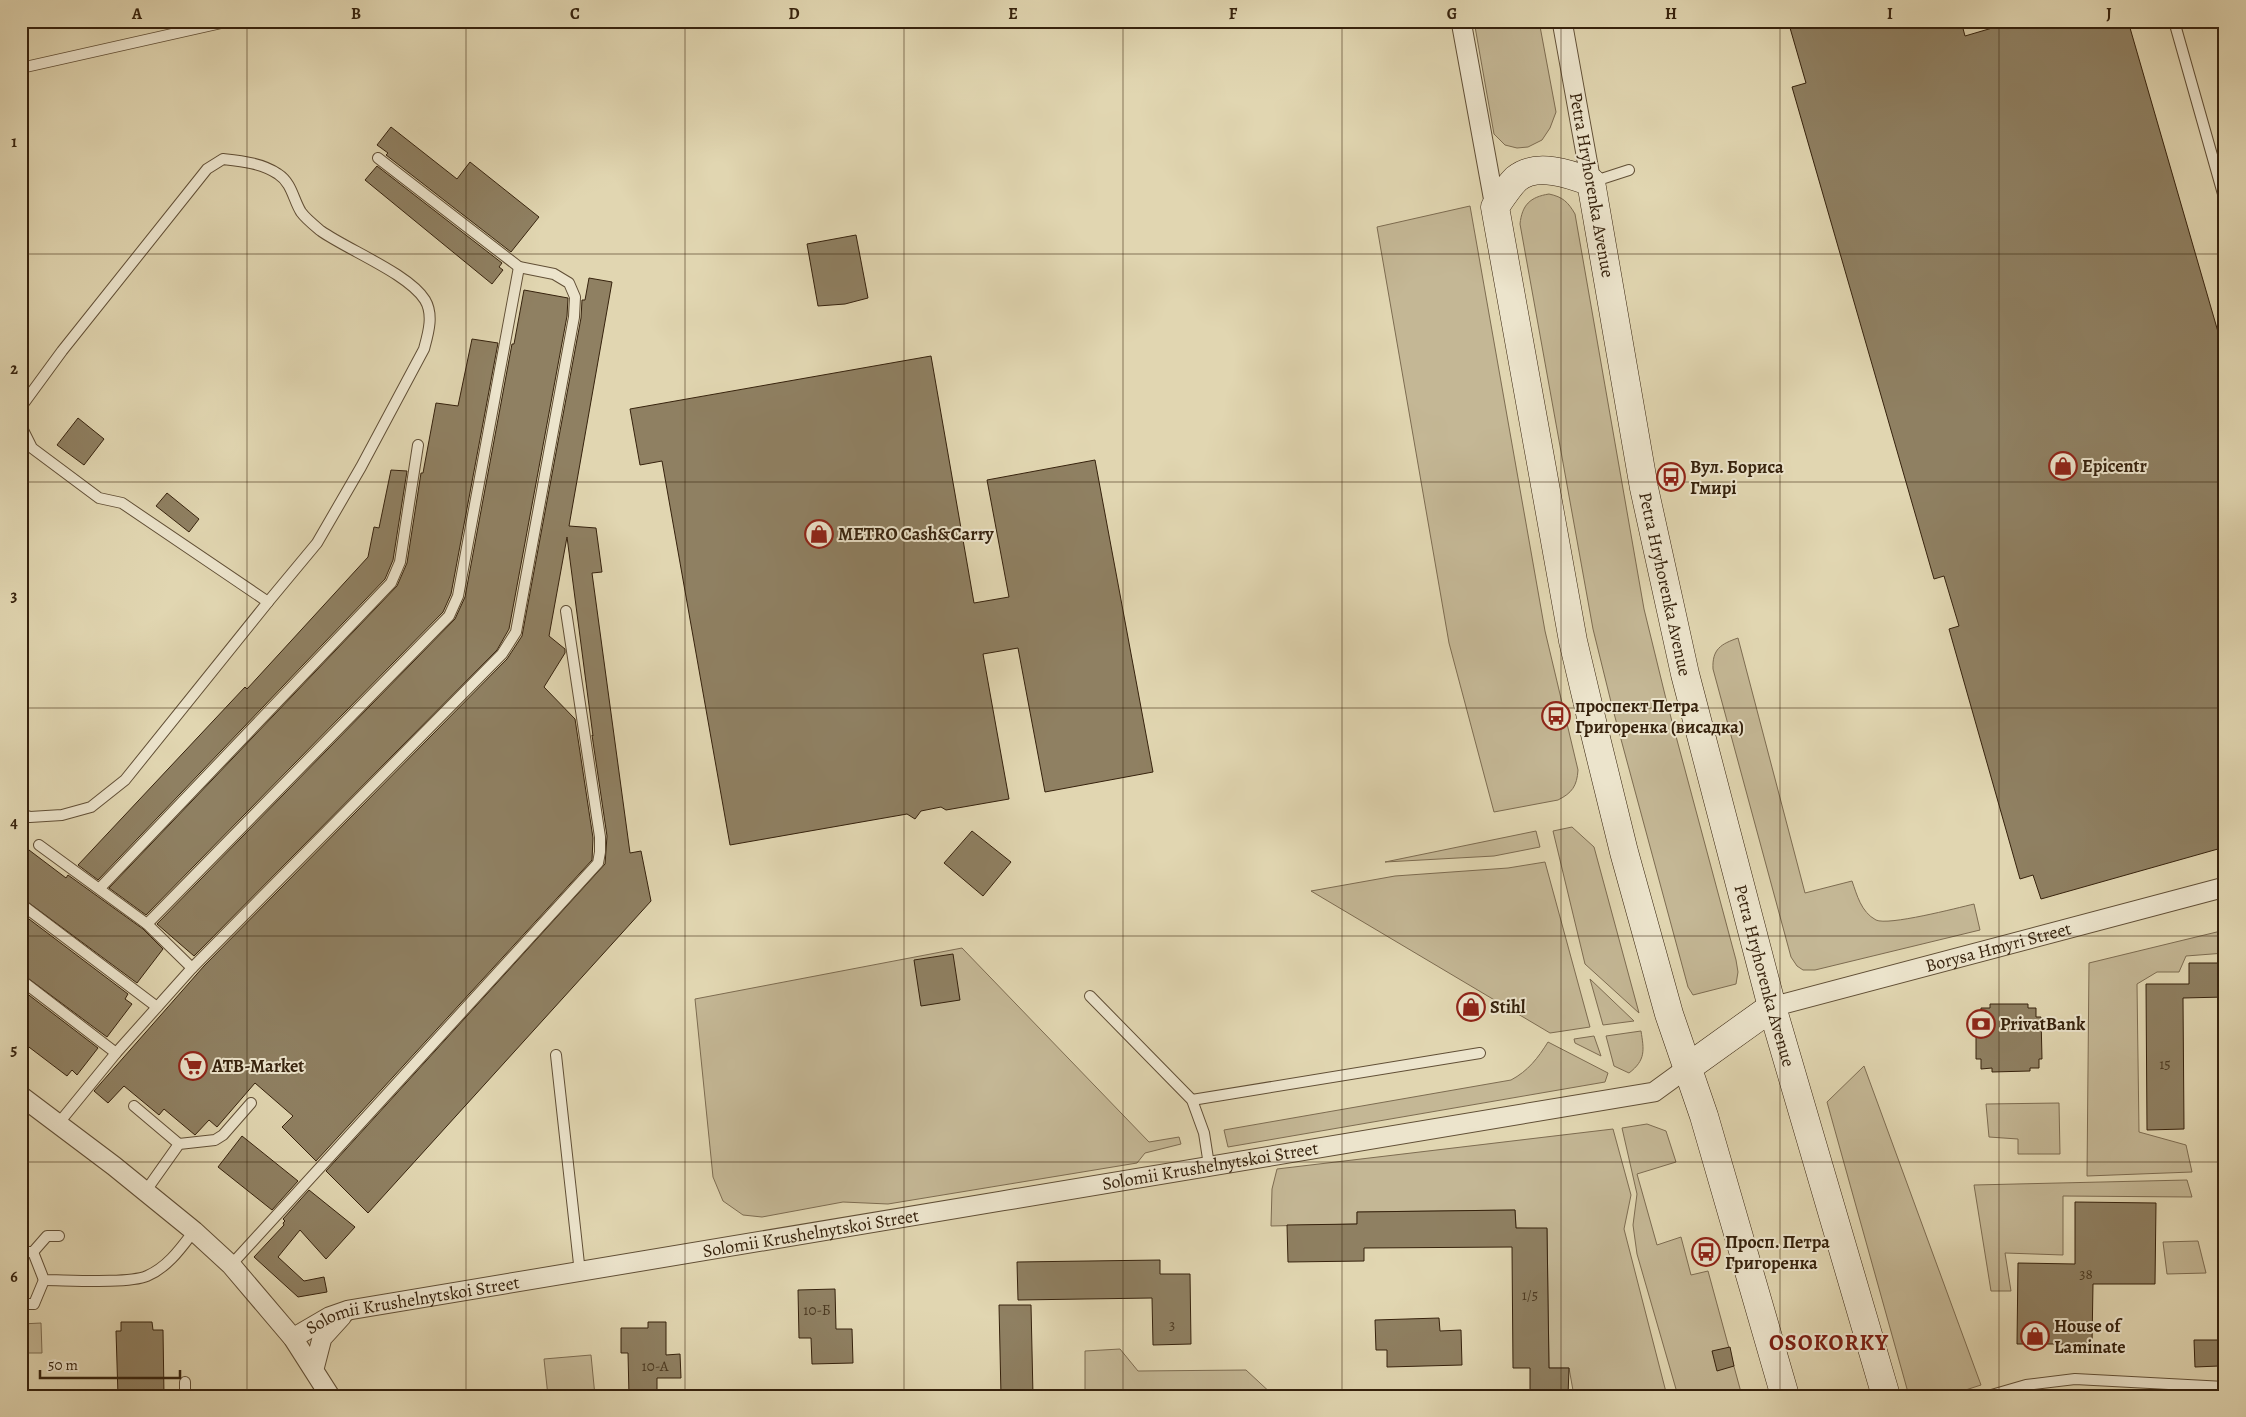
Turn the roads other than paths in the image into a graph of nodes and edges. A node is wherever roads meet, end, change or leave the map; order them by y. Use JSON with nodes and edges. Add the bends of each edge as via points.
{"nodes":[{"id":1,"x":230,"y":21,"type":"edge"},
{"id":2,"x":1462,"y":21,"type":"edge"},
{"id":3,"x":1562,"y":21,"type":"edge"},
{"id":4,"x":2174,"y":21,"type":"edge"},
{"id":5,"x":21,"y":68,"type":"edge"},
{"id":6,"x":378,"y":158,"type":"dead end"},
{"id":7,"x":1629,"y":170,"type":"dead end"},
{"id":8,"x":1591,"y":182,"type":"junction"},
{"id":9,"x":2225,"y":201,"type":"edge"},
{"id":10,"x":1495,"y":207,"type":"junction"},
{"id":11,"x":519,"y":267,"type":"junction"},
{"id":12,"x":21,"y":407,"type":"edge"},
{"id":13,"x":21,"y":426,"type":"edge"},
{"id":14,"x":418,"y":445,"type":"dead end"},
{"id":15,"x":268,"y":602,"type":"junction"},
{"id":16,"x":566,"y":611,"type":"dead end"},
{"id":17,"x":21,"y":814,"type":"edge"},
{"id":18,"x":40,"y":845,"type":"dead end"},
{"id":19,"x":2225,"y":887,"type":"edge"},
{"id":20,"x":100,"y":888,"type":"junction"},
{"id":21,"x":21,"y":904,"type":"edge"},
{"id":22,"x":147,"y":924,"type":"junction"},
{"id":23,"x":192,"y":968,"type":"junction"},
{"id":24,"x":21,"y":980,"type":"edge"},
{"id":25,"x":1090,"y":996,"type":"dead end"},
{"id":26,"x":1772,"y":1007,"type":"junction"},
{"id":27,"x":157,"y":1008,"type":"junction"},
{"id":28,"x":116,"y":1053,"type":"junction"},
{"id":29,"x":1480,"y":1053,"type":"dead end"},
{"id":30,"x":556,"y":1055,"type":"dead end"},
{"id":31,"x":1687,"y":1068,"type":"junction"},
{"id":32,"x":21,"y":1096,"type":"edge"},
{"id":33,"x":1192,"y":1100,"type":"junction"},
{"id":34,"x":252,"y":1103,"type":"dead end"},
{"id":35,"x":134,"y":1106,"type":"dead end"},
{"id":36,"x":58,"y":1124,"type":"junction"},
{"id":37,"x":179,"y":1144,"type":"junction"},
{"id":38,"x":1209,"y":1165,"type":"junction"},
{"id":39,"x":145,"y":1192,"type":"junction"},
{"id":40,"x":194,"y":1231,"type":"junction"},
{"id":41,"x":59,"y":1236,"type":"dead end"},
{"id":42,"x":21,"y":1252,"type":"edge"},
{"id":43,"x":33,"y":1252,"type":"junction"},
{"id":44,"x":231,"y":1265,"type":"junction"},
{"id":45,"x":580,"y":1273,"type":"junction"},
{"id":46,"x":44,"y":1280,"type":"junction"},
{"id":47,"x":21,"y":1304,"type":"edge"},
{"id":48,"x":349,"y":1310,"type":"junction"},
{"id":49,"x":293,"y":1338,"type":"junction"},
{"id":50,"x":314,"y":1369,"type":"junction"},
{"id":51,"x":185,"y":1382,"type":"dead end"},
{"id":52,"x":2225,"y":1387,"type":"edge"},
{"id":53,"x":185,"y":1396,"type":"edge"},
{"id":54,"x":330,"y":1396,"type":"edge"},
{"id":55,"x":1785,"y":1396,"type":"edge"},
{"id":56,"x":1886,"y":1396,"type":"edge"},
{"id":57,"x":1988,"y":1396,"type":"edge"}],
"edges":[{"from":1,"to":5,"type":"lane"},
{"from":2,"to":10,"type":"street"},
{"from":3,"to":8,"type":"street","name":"Petra Hryhorenka Avenue"},
{"from":4,"to":9,"type":"lane"},
{"from":6,"to":11,"type":"lane"},
{"from":7,"to":8,"type":"lane"},
{"from":8,"to":10,"type":"street","via":[[1566,173],[1546,170],[1531,173],[1518,178]]},
{"from":8,"to":26,"type":"street","name":"Petra Hryhorenka Avenue","via":[[1667,602]]},
{"from":10,"to":31,"type":"street","via":[[1573,641],[1624,852]]},
{"from":11,"to":22,"type":"lane","via":[[458,596],[449,616]]},
{"from":11,"to":23,"type":"lane","via":[[554,274],[569,283],[575,297],[516,632],[502,654]]},
{"from":12,"to":15,"type":"lane","via":[[207,169],[223,159],[251,163],[278,174],[291,187],[301,212],[320,230],[414,287],[426,302],[430,317],[424,349],[362,467],[317,543]]},
{"from":13,"to":15,"type":"lane","via":[[32,448],[99,498],[122,503]]},
{"from":14,"to":20,"type":"lane","via":[[400,562],[392,583]]},
{"from":15,"to":17,"type":"lane","via":[[124,780],[91,807],[62,815],[30,817]]},
{"from":16,"to":44,"type":"lane","via":[[600,837],[598,863]]},
{"from":18,"to":20,"type":"lane"},
{"from":19,"to":26,"type":"street","name":"Borysa Hmyri Street"},
{"from":20,"to":22,"type":"lane"},
{"from":21,"to":27,"type":"lane"},
{"from":22,"to":23,"type":"lane"},
{"from":23,"to":27,"type":"lane"},
{"from":24,"to":28,"type":"lane"},
{"from":25,"to":33,"type":"lane"},
{"from":26,"to":31,"type":"street"},
{"from":26,"to":56,"type":"street","name":"Petra Hryhorenka Avenue"},
{"from":27,"to":28,"type":"lane"},
{"from":28,"to":36,"type":"lane"},
{"from":29,"to":33,"type":"lane"},
{"from":30,"to":45,"type":"lane"},
{"from":31,"to":38,"type":"street","name":"Solomii Krushelnytskoi Street","via":[[1654,1092]]},
{"from":31,"to":55,"type":"street","via":[[1704,1116]]},
{"from":32,"to":36,"type":"street","name":"Solomii Krushelnytskoi Street"},
{"from":33,"to":38,"type":"lane","via":[[1204,1133]]},
{"from":34,"to":37,"type":"lane","via":[[215,1140]]},
{"from":35,"to":37,"type":"lane"},
{"from":36,"to":39,"type":"street","name":"Solomii Krushelnytskoi Street"},
{"from":37,"to":39,"type":"lane"},
{"from":38,"to":45,"type":"street","name":"Solomii Krushelnytskoi Street"},
{"from":39,"to":40,"type":"street","name":"Solomii Krushelnytskoi Street"},
{"from":40,"to":44,"type":"street","name":"Solomii Krushelnytskoi Street"},
{"from":40,"to":46,"type":"lane","via":[[172,1259],[146,1276]]},
{"from":41,"to":43,"type":"lane","via":[[47,1236]]},
{"from":42,"to":43,"type":"lane"},
{"from":43,"to":46,"type":"lane"},
{"from":44,"to":49,"type":"street","name":"Solomii Krushelnytskoi Street"},
{"from":45,"to":48,"type":"street","name":"Solomii Krushelnytskoi Street"},
{"from":46,"to":47,"type":"lane","via":[[34,1304]]},
{"from":48,"to":49,"type":"street","name":"Solomii Krushelnytskoi Street","via":[[329,1317]]},
{"from":48,"to":50,"type":"street","via":[[322,1338]]},
{"from":49,"to":50,"type":"street"},
{"from":50,"to":54,"type":"street"},
{"from":51,"to":53,"type":"lane"},
{"from":52,"to":57,"type":"lane","via":[[2075,1379],[2026,1385]]}]}
